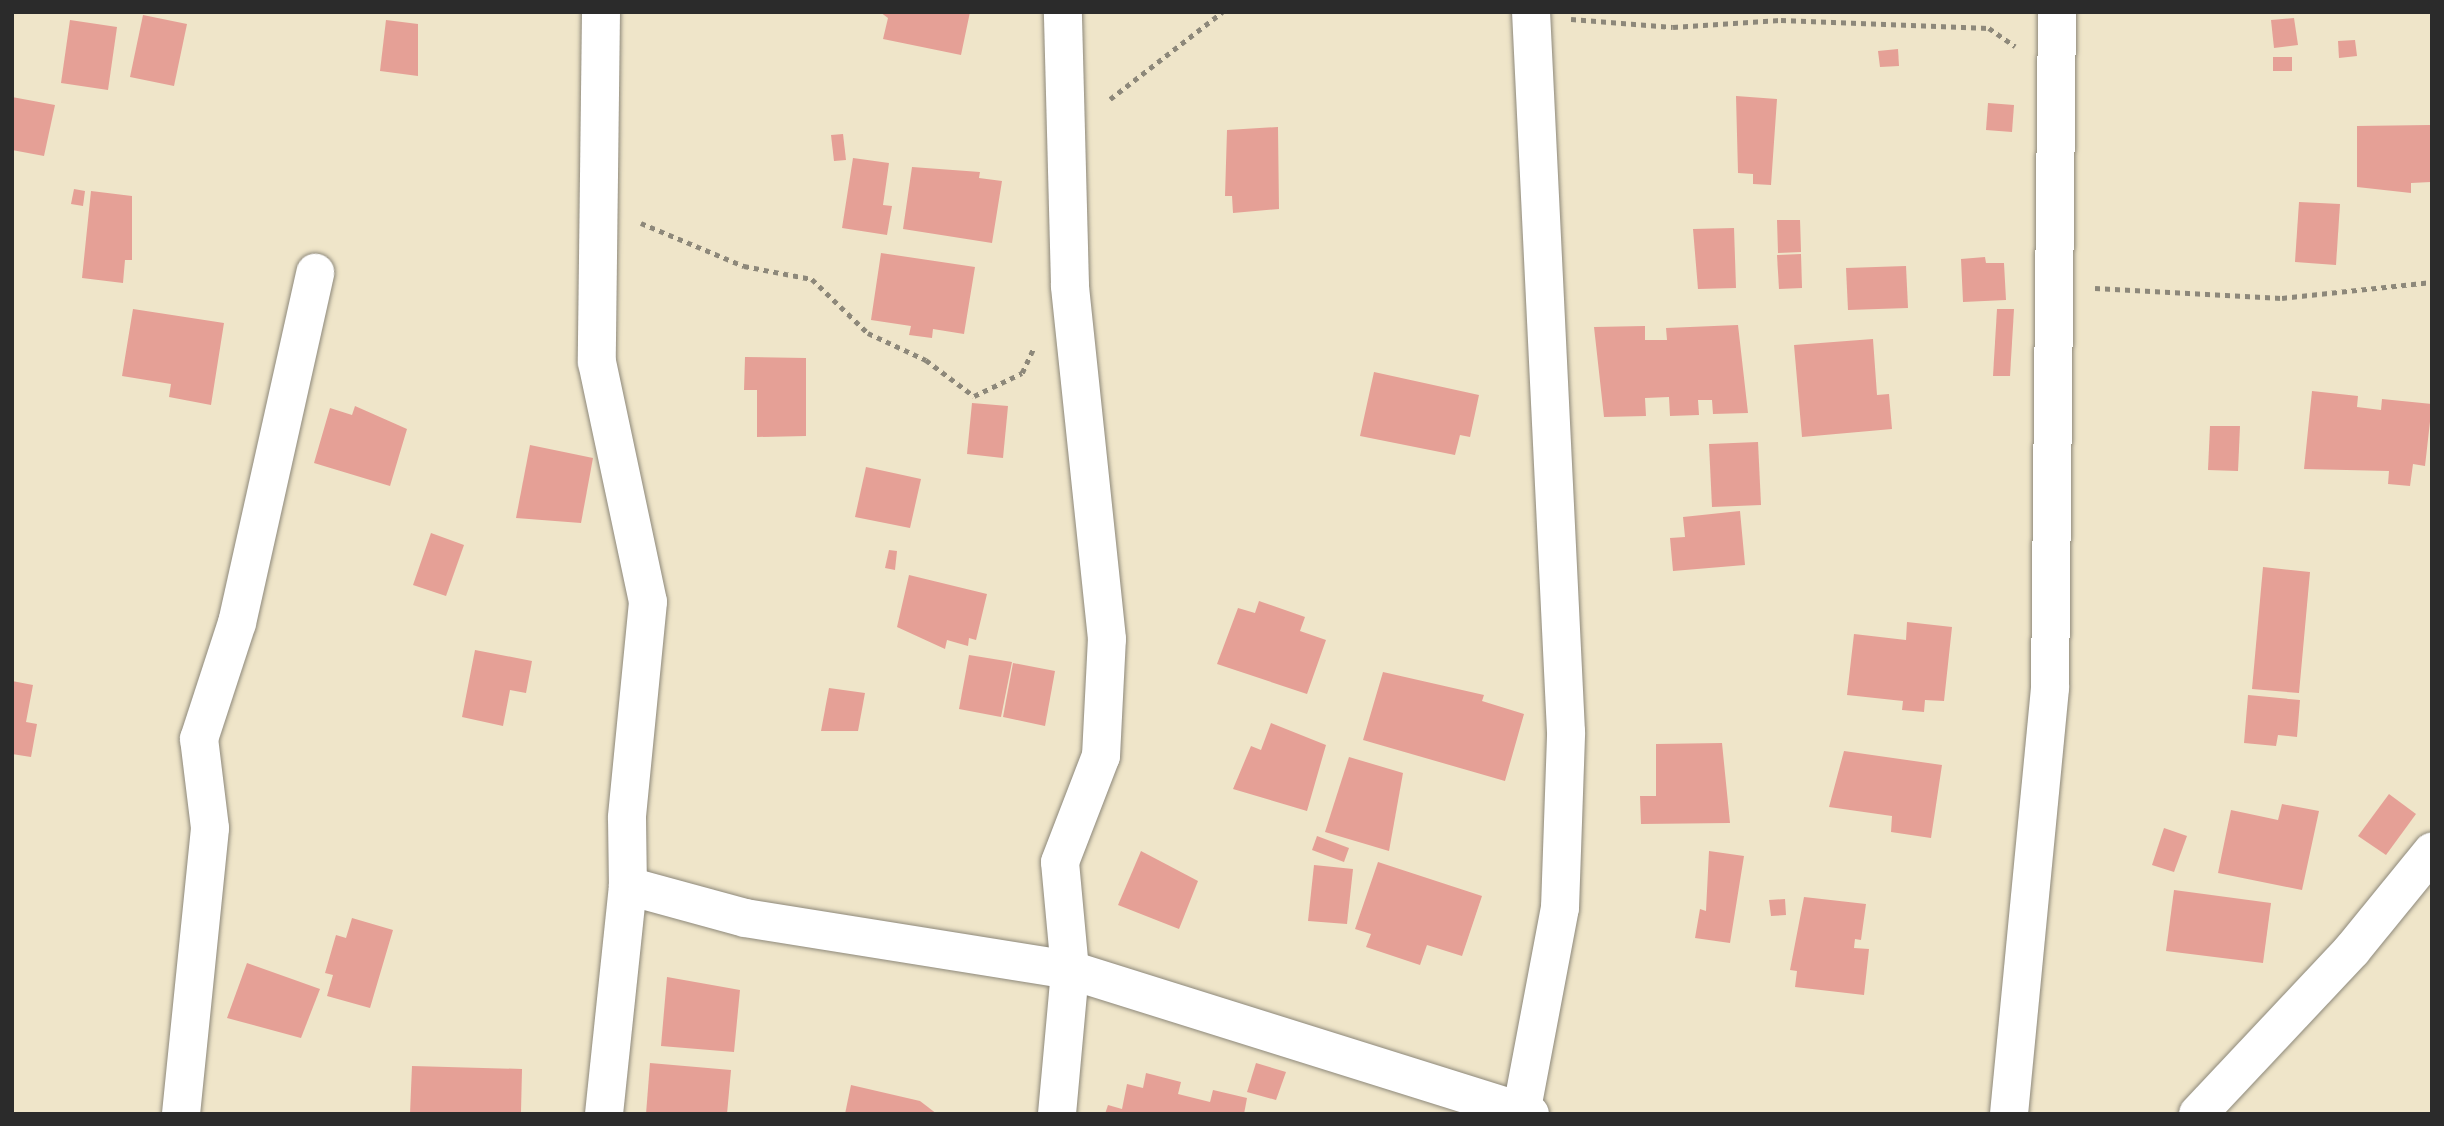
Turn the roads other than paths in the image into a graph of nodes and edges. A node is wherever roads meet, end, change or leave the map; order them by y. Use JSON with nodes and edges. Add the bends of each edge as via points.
{"nodes":[{"id":1,"x":600,"y":12,"type":"edge"},
{"id":2,"x":1063,"y":12,"type":"edge"},
{"id":3,"x":2057,"y":12,"type":"edge"},
{"id":4,"x":1531,"y":14,"type":"edge"},
{"id":5,"x":316,"y":273,"type":"dead end"},
{"id":6,"x":2432,"y":852,"type":"edge"},
{"id":7,"x":628,"y":886,"type":"junction"},
{"id":8,"x":1070,"y":970,"type":"junction"},
{"id":9,"x":1524,"y":1113,"type":"edge"},
{"id":10,"x":181,"y":1114,"type":"edge"},
{"id":11,"x":604,"y":1114,"type":"edge"},
{"id":12,"x":1056,"y":1114,"type":"edge"},
{"id":13,"x":2009,"y":1114,"type":"edge"},
{"id":14,"x":2198,"y":1114,"type":"edge"}],
"edges":[{"from":1,"to":7,"type":"street","via":[[597,362],[648,602],[627,818]]},
{"from":2,"to":8,"type":"street","via":[[1070,285],[1107,639],[1101,756],[1060,862]]},
{"from":3,"to":13,"type":"street","via":[[2050,688]]},
{"from":4,"to":9,"type":"street","via":[[1566,732],[1560,908]]},
{"from":5,"to":10,"type":"street","via":[[237,623],[200,739],[210,828]]},
{"from":6,"to":14,"type":"street","via":[[2352,950]]},
{"from":7,"to":8,"type":"street","via":[[745,918]]},
{"from":7,"to":11,"type":"street"},
{"from":8,"to":9,"type":"street"},
{"from":8,"to":12,"type":"street"}]}
